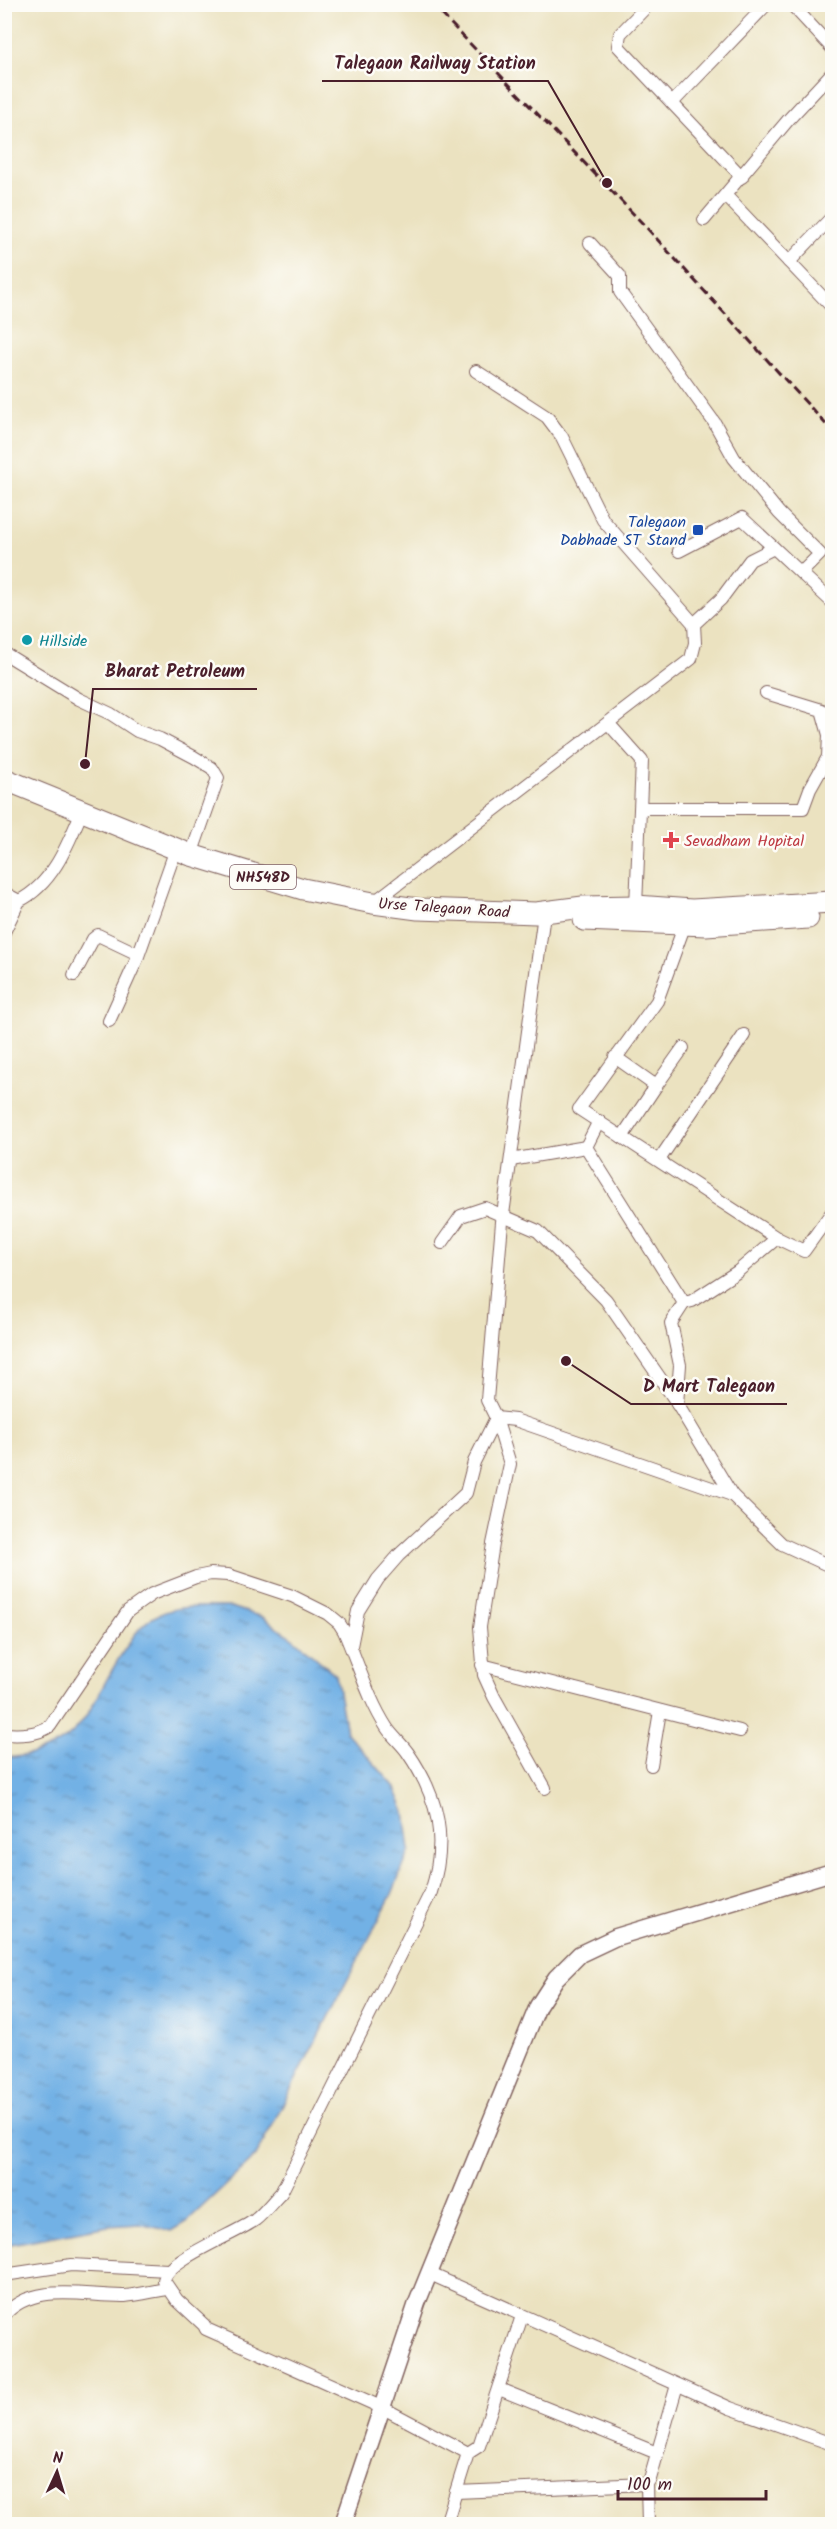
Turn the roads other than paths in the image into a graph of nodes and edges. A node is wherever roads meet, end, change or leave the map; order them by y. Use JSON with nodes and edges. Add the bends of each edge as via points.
{"nodes":[{"id":1,"x":649,"y":4,"type":"edge"},
{"id":2,"x":767,"y":4,"type":"edge"},
{"id":3,"x":791,"y":4,"type":"edge"},
{"id":4,"x":832,"y":48,"type":"edge"},
{"id":5,"x":832,"y":74,"type":"edge"},
{"id":6,"x":672,"y":103,"type":"junction"},
{"id":7,"x":742,"y":177,"type":"junction"},
{"id":8,"x":726,"y":196,"type":"junction"},
{"id":9,"x":832,"y":217,"type":"edge"},
{"id":10,"x":704,"y":220,"type":"dead end"},
{"id":11,"x":590,"y":243,"type":"dead end"},
{"id":12,"x":789,"y":262,"type":"junction"},
{"id":13,"x":832,"y":307,"type":"edge"},
{"id":14,"x":476,"y":371,"type":"dead end"},
{"id":15,"x":774,"y":548,"type":"junction"},
{"id":16,"x":679,"y":551,"type":"dead end"},
{"id":17,"x":801,"y":573,"type":"junction"},
{"id":18,"x":832,"y":602,"type":"edge"},
{"id":19,"x":694,"y":624,"type":"junction"},
{"id":20,"x":4,"y":653,"type":"edge"},
{"id":21,"x":766,"y":693,"type":"dead end"},
{"id":22,"x":608,"y":723,"type":"junction"},
{"id":23,"x":4,"y":779,"type":"edge"},
{"id":24,"x":641,"y":808,"type":"junction"},
{"id":25,"x":82,"y":812,"type":"junction"},
{"id":26,"x":184,"y":852,"type":"junction"},
{"id":27,"x":4,"y":893,"type":"edge"},
{"id":28,"x":19,"y":901,"type":"junction"},
{"id":29,"x":832,"y":902,"type":"edge"},
{"id":30,"x":373,"y":903,"type":"junction"},
{"id":31,"x":636,"y":906,"type":"junction"},
{"id":32,"x":540,"y":914,"type":"junction"},
{"id":33,"x":832,"y":916,"type":"edge"},
{"id":34,"x":685,"y":924,"type":"junction"},
{"id":35,"x":4,"y":932,"type":"edge"},
{"id":36,"x":138,"y":954,"type":"junction"},
{"id":37,"x":74,"y":975,"type":"dead end"},
{"id":38,"x":109,"y":1021,"type":"dead end"},
{"id":39,"x":744,"y":1035,"type":"dead end"},
{"id":40,"x":683,"y":1048,"type":"dead end"},
{"id":41,"x":615,"y":1057,"type":"junction"},
{"id":42,"x":656,"y":1086,"type":"junction"},
{"id":43,"x":599,"y":1122,"type":"junction"},
{"id":44,"x":622,"y":1137,"type":"junction"},
{"id":45,"x":586,"y":1147,"type":"junction"},
{"id":46,"x":511,"y":1160,"type":"junction"},
{"id":47,"x":659,"y":1160,"type":"junction"},
{"id":48,"x":832,"y":1212,"type":"edge"},
{"id":49,"x":503,"y":1216,"type":"junction"},
{"id":50,"x":777,"y":1238,"type":"junction"},
{"id":51,"x":442,"y":1243,"type":"dead end"},
{"id":52,"x":684,"y":1303,"type":"junction"},
{"id":53,"x":677,"y":1404,"type":"junction"},
{"id":54,"x":496,"y":1418,"type":"junction"},
{"id":55,"x":732,"y":1496,"type":"junction"},
{"id":56,"x":832,"y":1567,"type":"edge"},
{"id":57,"x":351,"y":1647,"type":"junction"},
{"id":58,"x":482,"y":1665,"type":"junction"},
{"id":59,"x":660,"y":1711,"type":"junction"},
{"id":60,"x":740,"y":1731,"type":"dead end"},
{"id":61,"x":4,"y":1734,"type":"edge"},
{"id":62,"x":651,"y":1765,"type":"dead end"},
{"id":63,"x":545,"y":1788,"type":"dead end"},
{"id":64,"x":832,"y":1872,"type":"edge"},
{"id":65,"x":168,"y":2270,"type":"junction"},
{"id":66,"x":429,"y":2273,"type":"junction"},
{"id":67,"x":4,"y":2275,"type":"edge"},
{"id":68,"x":167,"y":2289,"type":"junction"},
{"id":69,"x":4,"y":2315,"type":"edge"},
{"id":70,"x":522,"y":2316,"type":"junction"},
{"id":71,"x":677,"y":2385,"type":"junction"},
{"id":72,"x":500,"y":2389,"type":"junction"},
{"id":73,"x":383,"y":2408,"type":"junction"},
{"id":74,"x":832,"y":2444,"type":"edge"},
{"id":75,"x":468,"y":2453,"type":"junction"},
{"id":76,"x":657,"y":2453,"type":"junction"},
{"id":77,"x":647,"y":2484,"type":"junction"},
{"id":78,"x":456,"y":2492,"type":"junction"},
{"id":79,"x":343,"y":2524,"type":"edge"},
{"id":80,"x":446,"y":2524,"type":"edge"},
{"id":81,"x":648,"y":2524,"type":"edge"}],
"edges":[{"from":1,"to":6,"type":"street","via":[[620,34],[618,46]]},
{"from":2,"to":6,"type":"street"},
{"from":3,"to":4,"type":"street"},
{"from":5,"to":7,"type":"street"},
{"from":6,"to":7,"type":"street"},
{"from":7,"to":8,"type":"street"},
{"from":8,"to":10,"type":"street"},
{"from":8,"to":12,"type":"street"},
{"from":9,"to":12,"type":"street"},
{"from":11,"to":17,"type":"street","via":[[620,276],[620,292],[714,422],[734,458],[779,513],[820,554]]},
{"from":12,"to":13,"type":"street"},
{"from":14,"to":19,"type":"street","via":[[547,417],[562,437],[603,520]]},
{"from":15,"to":16,"type":"street","via":[[742,518]]},
{"from":15,"to":17,"type":"street"},
{"from":15,"to":19,"type":"street","via":[[750,560],[721,598]]},
{"from":17,"to":18,"type":"street"},
{"from":19,"to":22,"type":"street","via":[[691,659]]},
{"from":20,"to":26,"type":"street","via":[[137,731],[160,739],[212,768],[218,778]]},
{"from":21,"to":24,"type":"street","via":[[822,711],[828,758],[803,808]]},
{"from":22,"to":24,"type":"street","via":[[642,761]]},
{"from":22,"to":30,"type":"street"},
{"from":23,"to":25,"type":"highway","name":"Urse Talegaon Road","number":"NH548D"},
{"from":24,"to":31,"type":"street"},
{"from":25,"to":26,"type":"highway","name":"Urse Talegaon Road","number":"NH548D"},
{"from":25,"to":28,"type":"street","via":[[65,850],[44,881]]},
{"from":26,"to":30,"type":"highway","name":"Urse Talegaon Road","number":"NH548D","via":[[303,889]]},
{"from":26,"to":36,"type":"street"},
{"from":27,"to":28,"type":"street"},
{"from":28,"to":35,"type":"street"},
{"from":29,"to":31,"type":"highway","name":"Urse Talegaon Road","number":"NH548D","via":[[703,910]]},
{"from":30,"to":32,"type":"highway","name":"Urse Talegaon Road","number":"NH548D","via":[[418,909]]},
{"from":31,"to":32,"type":"highway","name":"Urse Talegaon Road","number":"NH548D","via":[[583,907]]},
{"from":32,"to":34,"type":"highway","number":"NH548D","via":[[583,920]]},
{"from":32,"to":46,"type":"street"},
{"from":33,"to":34,"type":"highway","number":"NH548D"},
{"from":34,"to":41,"type":"street","via":[[657,1001]]},
{"from":36,"to":37,"type":"street","via":[[98,935]]},
{"from":36,"to":38,"type":"street"},
{"from":39,"to":47,"type":"street"},
{"from":40,"to":42,"type":"street"},
{"from":41,"to":42,"type":"street"},
{"from":41,"to":43,"type":"street","via":[[579,1109]]},
{"from":42,"to":44,"type":"street"},
{"from":43,"to":44,"type":"street"},
{"from":43,"to":45,"type":"street"},
{"from":44,"to":47,"type":"street"},
{"from":45,"to":46,"type":"street"},
{"from":45,"to":52,"type":"street"},
{"from":46,"to":49,"type":"street"},
{"from":47,"to":50,"type":"street"},
{"from":48,"to":50,"type":"street","via":[[804,1251]]},
{"from":49,"to":51,"type":"street","via":[[485,1208],[460,1216]]},
{"from":49,"to":53,"type":"street","via":[[538,1231],[606,1300]]},
{"from":49,"to":54,"type":"street","via":[[487,1400]]},
{"from":50,"to":52,"type":"street","via":[[737,1272]]},
{"from":52,"to":53,"type":"street","via":[[671,1323],[680,1365]]},
{"from":53,"to":55,"type":"street"},
{"from":54,"to":55,"type":"street","via":[[515,1420]]},
{"from":54,"to":57,"type":"street","via":[[474,1462],[466,1493],[378,1579],[358,1611]]},
{"from":54,"to":58,"type":"street","via":[[510,1464],[480,1627]]},
{"from":55,"to":56,"type":"street","via":[[782,1544]]},
{"from":57,"to":61,"type":"street","via":[[339,1623],[292,1596],[228,1575],[196,1577],[152,1594],[128,1611],[50,1726],[29,1734]]},
{"from":57,"to":65,"type":"street","via":[[379,1714],[408,1753],[432,1798],[440,1830],[438,1870],[431,1893],[281,2193],[257,2218],[182,2258]]},
{"from":58,"to":59,"type":"street"},
{"from":58,"to":63,"type":"street","via":[[494,1697]]},
{"from":59,"to":60,"type":"street"},
{"from":59,"to":62,"type":"street"},
{"from":64,"to":66,"type":"street","via":[[616,1937],[580,1954],[556,1978],[538,2006]]},
{"from":65,"to":67,"type":"street","via":[[70,2265]]},
{"from":65,"to":68,"type":"street","via":[[164,2281]]},
{"from":66,"to":70,"type":"street"},
{"from":66,"to":73,"type":"street"},
{"from":68,"to":69,"type":"street","via":[[127,2296],[32,2296]]},
{"from":68,"to":73,"type":"street","via":[[206,2329]]},
{"from":70,"to":71,"type":"street"},
{"from":70,"to":72,"type":"street"},
{"from":71,"to":74,"type":"street"},
{"from":71,"to":76,"type":"street"},
{"from":72,"to":75,"type":"street","via":[[479,2446]]},
{"from":72,"to":76,"type":"street"},
{"from":73,"to":75,"type":"street"},
{"from":73,"to":79,"type":"street"},
{"from":75,"to":78,"type":"street"},
{"from":76,"to":77,"type":"street"},
{"from":77,"to":78,"type":"street"},
{"from":77,"to":81,"type":"street"},
{"from":78,"to":80,"type":"street"}]}
